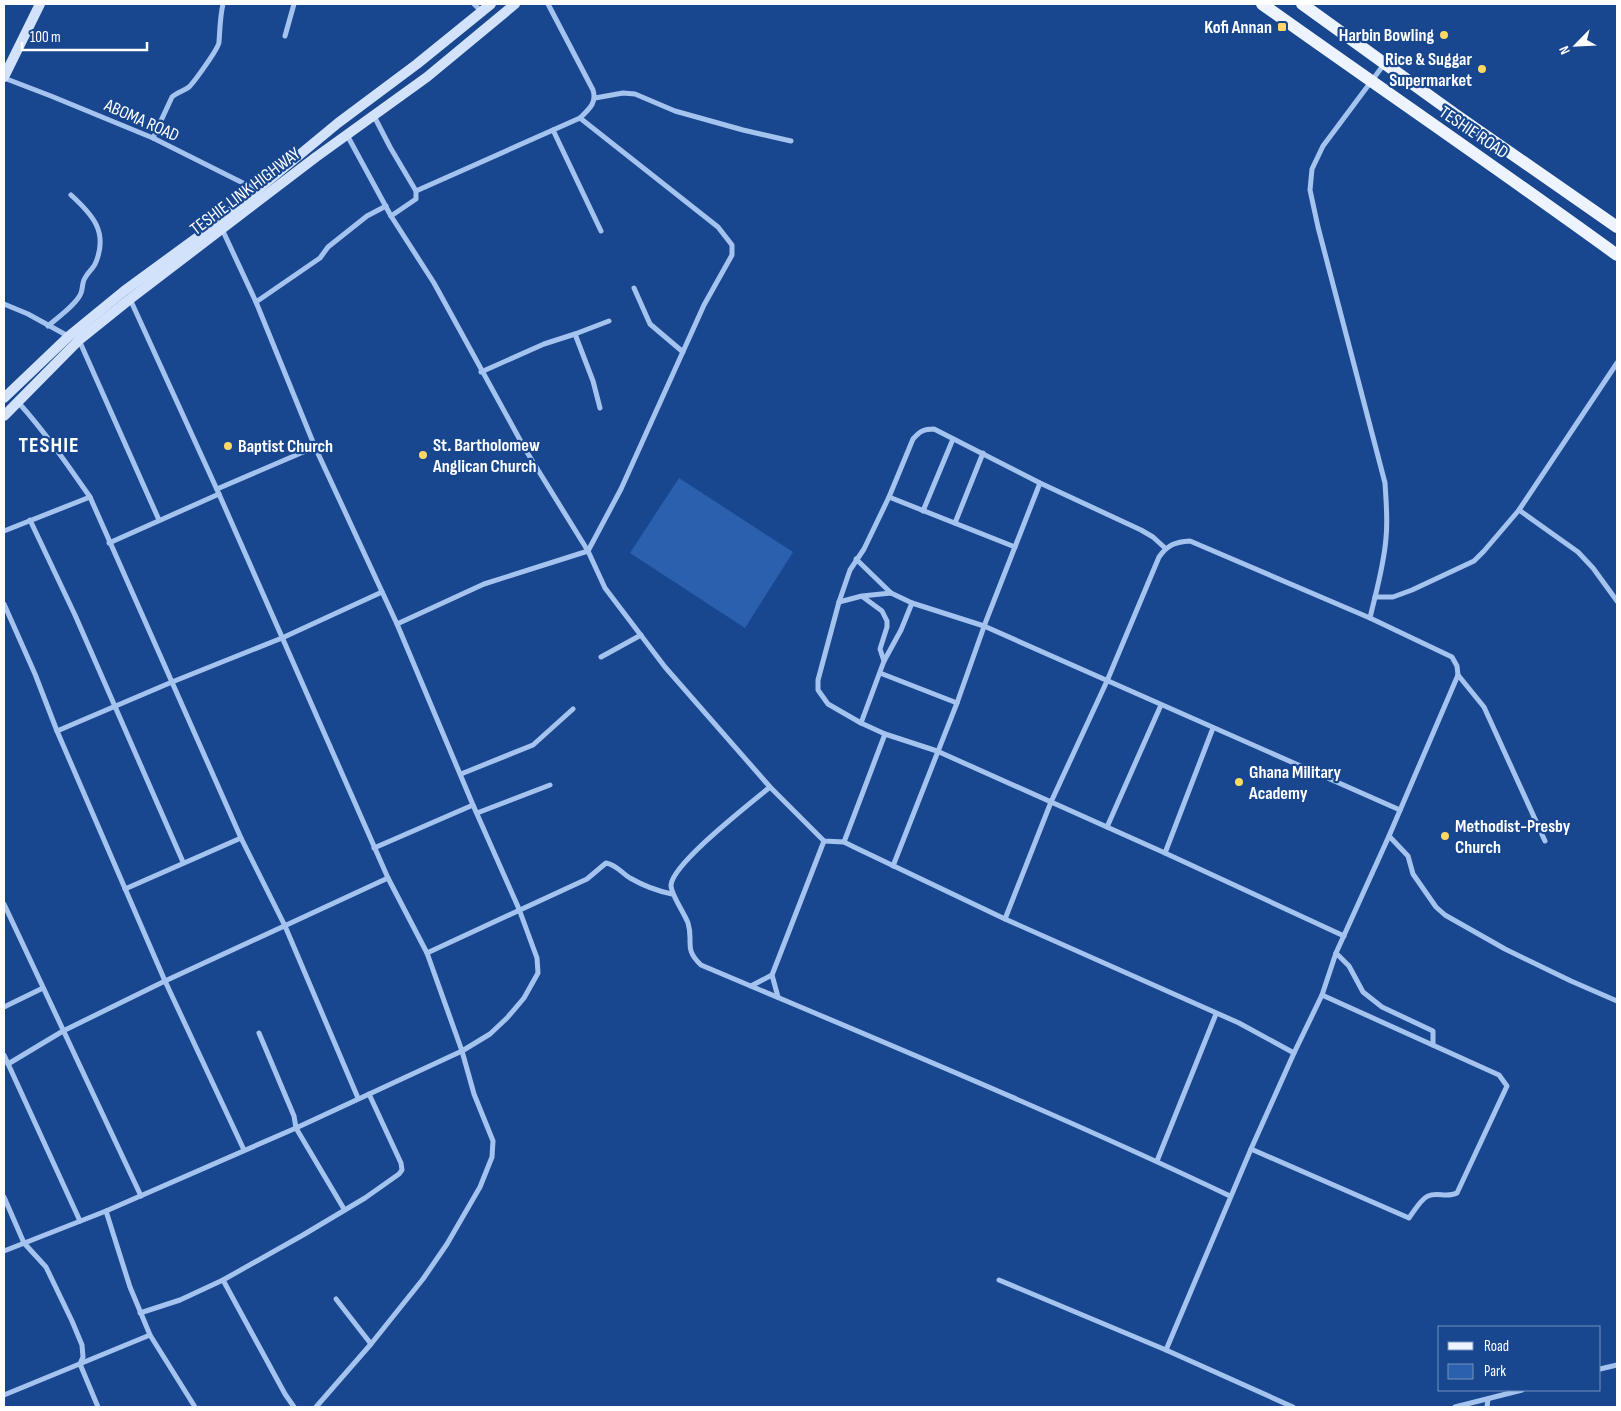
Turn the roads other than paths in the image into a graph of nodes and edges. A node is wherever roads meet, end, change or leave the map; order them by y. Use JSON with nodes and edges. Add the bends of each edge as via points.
{"nodes":[{"id":1,"x":40,"y":4,"type":"edge"},
{"id":2,"x":222,"y":4,"type":"edge"},
{"id":3,"x":294,"y":4,"type":"edge"},
{"id":4,"x":491,"y":4,"type":"edge"},
{"id":5,"x":515,"y":4,"type":"edge"},
{"id":6,"x":548,"y":4,"type":"edge"},
{"id":7,"x":1262,"y":4,"type":"edge"},
{"id":8,"x":1302,"y":4,"type":"edge"},
{"id":9,"x":478,"y":8,"type":"edge"},
{"id":10,"x":285,"y":36,"type":"dead end"},
{"id":11,"x":1385,"y":63,"type":"junction"},
{"id":12,"x":4,"y":78,"type":"edge"},
{"id":13,"x":1370,"y":81,"type":"junction"},
{"id":14,"x":595,"y":98,"type":"junction"},
{"id":15,"x":374,"y":116,"type":"junction"},
{"id":16,"x":580,"y":118,"type":"junction"},
{"id":17,"x":553,"y":130,"type":"junction"},
{"id":18,"x":348,"y":135,"type":"junction"},
{"id":19,"x":153,"y":138,"type":"junction"},
{"id":20,"x":791,"y":140,"type":"dead end"},
{"id":21,"x":257,"y":190,"type":"junction"},
{"id":22,"x":416,"y":191,"type":"junction"},
{"id":23,"x":267,"y":194,"type":"junction"},
{"id":24,"x":71,"y":195,"type":"dead end"},
{"id":25,"x":386,"y":206,"type":"junction"},
{"id":26,"x":391,"y":216,"type":"junction"},
{"id":27,"x":1617,"y":227,"type":"edge"},
{"id":28,"x":222,"y":229,"type":"junction"},
{"id":29,"x":602,"y":231,"type":"dead end"},
{"id":30,"x":1617,"y":255,"type":"edge"},
{"id":31,"x":634,"y":288,"type":"dead end"},
{"id":32,"x":130,"y":299,"type":"junction"},
{"id":33,"x":256,"y":302,"type":"junction"},
{"id":34,"x":4,"y":304,"type":"edge"},
{"id":35,"x":609,"y":321,"type":"dead end"},
{"id":36,"x":48,"y":326,"type":"junction"},
{"id":37,"x":575,"y":334,"type":"junction"},
{"id":38,"x":74,"y":338,"type":"junction"},
{"id":39,"x":683,"y":352,"type":"junction"},
{"id":40,"x":1617,"y":363,"type":"edge"},
{"id":41,"x":481,"y":372,"type":"junction"},
{"id":42,"x":4,"y":398,"type":"edge"},
{"id":43,"x":18,"y":402,"type":"junction"},
{"id":44,"x":600,"y":408,"type":"dead end"},
{"id":45,"x":4,"y":416,"type":"edge"},
{"id":46,"x":953,"y":439,"type":"junction"},
{"id":47,"x":316,"y":447,"type":"junction"},
{"id":48,"x":983,"y":453,"type":"junction"},
{"id":49,"x":1040,"y":483,"type":"junction"},
{"id":50,"x":218,"y":492,"type":"junction"},
{"id":51,"x":889,"y":497,"type":"junction"},
{"id":52,"x":90,"y":498,"type":"junction"},
{"id":53,"x":1519,"y":510,"type":"junction"},
{"id":54,"x":923,"y":511,"type":"junction"},
{"id":55,"x":30,"y":520,"type":"junction"},
{"id":56,"x":159,"y":520,"type":"junction"},
{"id":57,"x":955,"y":523,"type":"junction"},
{"id":58,"x":4,"y":531,"type":"edge"},
{"id":59,"x":109,"y":543,"type":"junction"},
{"id":60,"x":1015,"y":547,"type":"junction"},
{"id":61,"x":1165,"y":548,"type":"junction"},
{"id":62,"x":588,"y":551,"type":"junction"},
{"id":63,"x":856,"y":558,"type":"junction"},
{"id":64,"x":382,"y":592,"type":"junction"},
{"id":65,"x":892,"y":593,"type":"junction"},
{"id":66,"x":862,"y":596,"type":"junction"},
{"id":67,"x":1375,"y":597,"type":"junction"},
{"id":68,"x":1617,"y":601,"type":"edge"},
{"id":69,"x":840,"y":602,"type":"junction"},
{"id":70,"x":912,"y":603,"type":"junction"},
{"id":71,"x":4,"y":604,"type":"edge"},
{"id":72,"x":1370,"y":618,"type":"junction"},
{"id":73,"x":397,"y":624,"type":"junction"},
{"id":74,"x":984,"y":626,"type":"junction"},
{"id":75,"x":642,"y":635,"type":"junction"},
{"id":76,"x":282,"y":638,"type":"junction"},
{"id":77,"x":601,"y":657,"type":"dead end"},
{"id":78,"x":884,"y":661,"type":"junction"},
{"id":79,"x":880,"y":672,"type":"junction"},
{"id":80,"x":1458,"y":675,"type":"junction"},
{"id":81,"x":1107,"y":681,"type":"junction"},
{"id":82,"x":172,"y":682,"type":"junction"},
{"id":83,"x":957,"y":703,"type":"junction"},
{"id":84,"x":116,"y":705,"type":"junction"},
{"id":85,"x":1162,"y":705,"type":"junction"},
{"id":86,"x":573,"y":709,"type":"dead end"},
{"id":87,"x":861,"y":723,"type":"junction"},
{"id":88,"x":1214,"y":728,"type":"junction"},
{"id":89,"x":57,"y":732,"type":"junction"},
{"id":90,"x":885,"y":734,"type":"junction"},
{"id":91,"x":937,"y":751,"type":"junction"},
{"id":92,"x":461,"y":774,"type":"junction"},
{"id":93,"x":550,"y":785,"type":"dead end"},
{"id":94,"x":770,"y":787,"type":"junction"},
{"id":95,"x":1051,"y":802,"type":"junction"},
{"id":96,"x":473,"y":805,"type":"junction"},
{"id":97,"x":1400,"y":810,"type":"junction"},
{"id":98,"x":477,"y":813,"type":"junction"},
{"id":99,"x":1107,"y":827,"type":"junction"},
{"id":100,"x":1389,"y":836,"type":"junction"},
{"id":101,"x":241,"y":838,"type":"junction"},
{"id":102,"x":824,"y":841,"type":"junction"},
{"id":103,"x":1545,"y":841,"type":"dead end"},
{"id":104,"x":844,"y":842,"type":"junction"},
{"id":105,"x":374,"y":848,"type":"junction"},
{"id":106,"x":1165,"y":853,"type":"junction"},
{"id":107,"x":183,"y":862,"type":"junction"},
{"id":108,"x":893,"y":866,"type":"junction"},
{"id":109,"x":388,"y":878,"type":"junction"},
{"id":110,"x":125,"y":890,"type":"junction"},
{"id":111,"x":672,"y":894,"type":"junction"},
{"id":112,"x":4,"y":904,"type":"edge"},
{"id":113,"x":519,"y":909,"type":"junction"},
{"id":114,"x":1005,"y":919,"type":"junction"},
{"id":115,"x":285,"y":926,"type":"junction"},
{"id":116,"x":1344,"y":936,"type":"junction"},
{"id":117,"x":426,"y":953,"type":"junction"},
{"id":118,"x":1336,"y":953,"type":"junction"},
{"id":119,"x":772,"y":975,"type":"junction"},
{"id":120,"x":165,"y":981,"type":"junction"},
{"id":121,"x":751,"y":986,"type":"junction"},
{"id":122,"x":43,"y":988,"type":"junction"},
{"id":123,"x":1322,"y":995,"type":"junction"},
{"id":124,"x":778,"y":997,"type":"junction"},
{"id":125,"x":1617,"y":1001,"type":"edge"},
{"id":126,"x":4,"y":1007,"type":"edge"},
{"id":127,"x":1216,"y":1014,"type":"junction"},
{"id":128,"x":63,"y":1031,"type":"junction"},
{"id":129,"x":259,"y":1033,"type":"dead end"},
{"id":130,"x":1432,"y":1045,"type":"junction"},
{"id":131,"x":462,"y":1051,"type":"junction"},
{"id":132,"x":1294,"y":1053,"type":"junction"},
{"id":133,"x":4,"y":1055,"type":"edge"},
{"id":134,"x":8,"y":1064,"type":"junction"},
{"id":135,"x":369,"y":1094,"type":"junction"},
{"id":136,"x":358,"y":1098,"type":"junction"},
{"id":137,"x":296,"y":1128,"type":"junction"},
{"id":138,"x":1251,"y":1149,"type":"junction"},
{"id":139,"x":244,"y":1150,"type":"junction"},
{"id":140,"x":1157,"y":1161,"type":"junction"},
{"id":141,"x":141,"y":1196,"type":"junction"},
{"id":142,"x":1230,"y":1196,"type":"junction"},
{"id":143,"x":4,"y":1197,"type":"edge"},
{"id":144,"x":344,"y":1209,"type":"junction"},
{"id":145,"x":106,"y":1211,"type":"junction"},
{"id":146,"x":80,"y":1221,"type":"junction"},
{"id":147,"x":24,"y":1243,"type":"junction"},
{"id":148,"x":4,"y":1251,"type":"edge"},
{"id":149,"x":223,"y":1280,"type":"junction"},
{"id":150,"x":998,"y":1280,"type":"dead end"},
{"id":151,"x":336,"y":1298,"type":"dead end"},
{"id":152,"x":140,"y":1314,"type":"junction"},
{"id":153,"x":150,"y":1335,"type":"junction"},
{"id":154,"x":371,"y":1344,"type":"junction"},
{"id":155,"x":1166,"y":1350,"type":"junction"},
{"id":156,"x":80,"y":1364,"type":"junction"},
{"id":157,"x":1617,"y":1364,"type":"edge"},
{"id":158,"x":1601,"y":1369,"type":"edge"},
{"id":159,"x":1518,"y":1391,"type":"edge"},
{"id":160,"x":4,"y":1395,"type":"edge"},
{"id":161,"x":1488,"y":1399,"type":"junction"},
{"id":162,"x":98,"y":1407,"type":"edge"},
{"id":163,"x":196,"y":1407,"type":"edge"},
{"id":164,"x":294,"y":1407,"type":"edge"},
{"id":165,"x":316,"y":1407,"type":"edge"},
{"id":166,"x":1293,"y":1407,"type":"edge"},
{"id":167,"x":1455,"y":1407,"type":"edge"},
{"id":168,"x":1486,"y":1407,"type":"edge"}],
"edges":[{"from":1,"to":12,"type":"main road"},
{"from":2,"to":19,"type":"street","via":[[219,44],[188,87],[172,97]]},
{"from":3,"to":10,"type":"street"},
{"from":4,"to":9,"type":"main road","name":"TESHIE LINK HIGHWAY"},
{"from":5,"to":15,"type":"main road","name":"TESHIE LINK HIGHWAY"},
{"from":6,"to":14,"type":"street"},
{"from":7,"to":13,"type":"main road","name":"TESHIE ROAD"},
{"from":8,"to":11,"type":"main road","name":"TESHIE ROAD"},
{"from":9,"to":21,"type":"main road","name":"TESHIE LINK HIGHWAY","via":[[417,64],[338,122]]},
{"from":11,"to":13,"type":"street"},
{"from":11,"to":27,"type":"main road","name":"TESHIE ROAD"},
{"from":12,"to":19,"type":"street","name":"ABOMA ROAD"},
{"from":13,"to":30,"type":"main road","name":"TESHIE ROAD"},
{"from":13,"to":67,"type":"street","via":[[1323,146],[1312,169],[1310,190],[1385,483],[1386,539]]},
{"from":14,"to":16,"type":"street"},
{"from":14,"to":20,"type":"street","via":[[635,94],[675,111]]},
{"from":15,"to":18,"type":"main road","name":"TESHIE LINK HIGHWAY"},
{"from":15,"to":22,"type":"street"},
{"from":16,"to":17,"type":"street"},
{"from":16,"to":39,"type":"street","via":[[718,227],[732,245],[732,255]]},
{"from":17,"to":22,"type":"street"},
{"from":17,"to":29,"type":"street"},
{"from":18,"to":23,"type":"main road","name":"TESHIE LINK HIGHWAY"},
{"from":18,"to":25,"type":"street"},
{"from":19,"to":21,"type":"street","name":"ABOMA ROAD"},
{"from":21,"to":23,"type":"street","name":"ABOMA ROAD"},
{"from":21,"to":38,"type":"main road","name":"TESHIE LINK HIGHWAY","via":[[124,291]]},
{"from":22,"to":26,"type":"street","via":[[416,199]]},
{"from":23,"to":28,"type":"main road","name":"TESHIE LINK HIGHWAY"},
{"from":24,"to":36,"type":"street","via":[[86,208],[100,230],[100,251],[75,302]]},
{"from":25,"to":26,"type":"street"},
{"from":25,"to":33,"type":"street","via":[[367,216],[328,247],[320,258]]},
{"from":26,"to":41,"type":"street","via":[[434,283]]},
{"from":28,"to":32,"type":"main road","name":"TESHIE LINK HIGHWAY"},
{"from":28,"to":33,"type":"street"},
{"from":31,"to":39,"type":"street","via":[[650,324]]},
{"from":32,"to":38,"type":"main road","name":"TESHIE LINK HIGHWAY"},
{"from":32,"to":50,"type":"street"},
{"from":33,"to":47,"type":"street"},
{"from":34,"to":36,"type":"street"},
{"from":35,"to":37,"type":"street"},
{"from":36,"to":38,"type":"street"},
{"from":37,"to":41,"type":"street"},
{"from":37,"to":44,"type":"street","via":[[594,381]]},
{"from":38,"to":42,"type":"main road","name":"TESHIE LINK HIGHWAY"},
{"from":38,"to":43,"type":"main road","name":"TESHIE LINK HIGHWAY"},
{"from":38,"to":56,"type":"street"},
{"from":39,"to":62,"type":"street","via":[[621,489]]},
{"from":40,"to":53,"type":"street"},
{"from":41,"to":62,"type":"street"},
{"from":43,"to":45,"type":"main road","name":"TESHIE LINK HIGHWAY"},
{"from":43,"to":52,"type":"street"},
{"from":46,"to":48,"type":"street"},
{"from":46,"to":51,"type":"street","via":[[934,429],[920,431],[913,439]]},
{"from":46,"to":54,"type":"street"},
{"from":47,"to":50,"type":"street"},
{"from":47,"to":64,"type":"street"},
{"from":48,"to":49,"type":"street"},
{"from":48,"to":57,"type":"street"},
{"from":49,"to":60,"type":"street"},
{"from":49,"to":61,"type":"street","via":[[1142,530]]},
{"from":50,"to":56,"type":"street"},
{"from":50,"to":76,"type":"street"},
{"from":51,"to":54,"type":"street"},
{"from":51,"to":63,"type":"street","via":[[864,549]]},
{"from":52,"to":55,"type":"street"},
{"from":52,"to":59,"type":"street"},
{"from":53,"to":67,"type":"street","via":[[1474,561],[1412,590],[1392,597]]},
{"from":53,"to":68,"type":"street","via":[[1578,552]]},
{"from":54,"to":57,"type":"street"},
{"from":55,"to":58,"type":"street"},
{"from":55,"to":84,"type":"street"},
{"from":56,"to":59,"type":"street"},
{"from":57,"to":60,"type":"street"},
{"from":59,"to":82,"type":"street"},
{"from":60,"to":74,"type":"street"},
{"from":61,"to":72,"type":"street","via":[[1176,542],[1190,541]]},
{"from":61,"to":81,"type":"street"},
{"from":62,"to":73,"type":"street","via":[[484,584]]},
{"from":62,"to":75,"type":"street","via":[[605,588]]},
{"from":63,"to":65,"type":"street"},
{"from":63,"to":69,"type":"street"},
{"from":64,"to":73,"type":"street"},
{"from":64,"to":76,"type":"street"},
{"from":65,"to":66,"type":"street"},
{"from":65,"to":70,"type":"street"},
{"from":66,"to":69,"type":"street"},
{"from":66,"to":78,"type":"street","via":[[882,611],[887,621],[880,649]]},
{"from":67,"to":72,"type":"street"},
{"from":69,"to":87,"type":"street","via":[[818,690],[828,704]]},
{"from":70,"to":74,"type":"street"},
{"from":70,"to":78,"type":"street"},
{"from":71,"to":89,"type":"street"},
{"from":72,"to":80,"type":"street","via":[[1452,657]]},
{"from":73,"to":92,"type":"street"},
{"from":74,"to":81,"type":"street"},
{"from":74,"to":83,"type":"street"},
{"from":75,"to":77,"type":"street"},
{"from":75,"to":94,"type":"street","via":[[664,666]]},
{"from":76,"to":82,"type":"street"},
{"from":76,"to":105,"type":"street"},
{"from":78,"to":79,"type":"street"},
{"from":79,"to":83,"type":"street"},
{"from":79,"to":87,"type":"street"},
{"from":80,"to":97,"type":"street"},
{"from":80,"to":103,"type":"street","via":[[1484,707]]},
{"from":81,"to":85,"type":"street"},
{"from":81,"to":95,"type":"street"},
{"from":82,"to":84,"type":"street"},
{"from":82,"to":101,"type":"street"},
{"from":83,"to":91,"type":"street"},
{"from":84,"to":89,"type":"street"},
{"from":84,"to":107,"type":"street"},
{"from":85,"to":88,"type":"street"},
{"from":85,"to":99,"type":"street"},
{"from":86,"to":92,"type":"street","via":[[533,745]]},
{"from":87,"to":90,"type":"street"},
{"from":88,"to":97,"type":"street"},
{"from":88,"to":106,"type":"street"},
{"from":89,"to":110,"type":"street"},
{"from":90,"to":91,"type":"street"},
{"from":90,"to":104,"type":"street"},
{"from":91,"to":95,"type":"street"},
{"from":91,"to":108,"type":"street"},
{"from":92,"to":96,"type":"street"},
{"from":93,"to":98,"type":"street"},
{"from":94,"to":102,"type":"street"},
{"from":94,"to":111,"type":"street","via":[[692,854],[675,874]]},
{"from":95,"to":99,"type":"street"},
{"from":95,"to":114,"type":"street"},
{"from":96,"to":98,"type":"street"},
{"from":96,"to":105,"type":"street"},
{"from":97,"to":100,"type":"street"},
{"from":98,"to":113,"type":"street"},
{"from":99,"to":106,"type":"street"},
{"from":100,"to":116,"type":"street"},
{"from":100,"to":125,"type":"street","via":[[1408,856],[1413,874],[1445,915],[1505,949]]},
{"from":101,"to":107,"type":"street"},
{"from":101,"to":115,"type":"street"},
{"from":102,"to":104,"type":"street"},
{"from":102,"to":119,"type":"street"},
{"from":104,"to":108,"type":"street"},
{"from":105,"to":109,"type":"street"},
{"from":106,"to":116,"type":"street"},
{"from":107,"to":110,"type":"street"},
{"from":108,"to":114,"type":"street"},
{"from":109,"to":115,"type":"street"},
{"from":109,"to":117,"type":"street"},
{"from":110,"to":120,"type":"street"},
{"from":111,"to":113,"type":"street","via":[[651,889],[606,863],[587,879]]},
{"from":111,"to":121,"type":"street","via":[[684,911],[692,956],[701,964]]},
{"from":112,"to":122,"type":"street"},
{"from":113,"to":117,"type":"street"},
{"from":113,"to":131,"type":"street","via":[[537,958],[538,973],[524,998],[507,1018],[490,1034]]},
{"from":114,"to":127,"type":"street"},
{"from":115,"to":120,"type":"street"},
{"from":115,"to":136,"type":"street"},
{"from":116,"to":118,"type":"street"},
{"from":117,"to":131,"type":"street"},
{"from":118,"to":123,"type":"street"},
{"from":118,"to":130,"type":"street","via":[[1349,966],[1362,992],[1382,1007],[1434,1031]]},
{"from":119,"to":121,"type":"street"},
{"from":119,"to":124,"type":"street"},
{"from":120,"to":128,"type":"street"},
{"from":120,"to":139,"type":"street"},
{"from":121,"to":124,"type":"street"},
{"from":122,"to":126,"type":"street"},
{"from":122,"to":128,"type":"street"},
{"from":123,"to":130,"type":"street"},
{"from":123,"to":132,"type":"street"},
{"from":124,"to":140,"type":"street"},
{"from":127,"to":132,"type":"street"},
{"from":127,"to":140,"type":"street"},
{"from":128,"to":134,"type":"street"},
{"from":128,"to":141,"type":"street"},
{"from":129,"to":137,"type":"street"},
{"from":130,"to":138,"type":"street","via":[[1499,1075],[1507,1086],[1457,1193],[1426,1197],[1409,1218]]},
{"from":131,"to":135,"type":"street"},
{"from":131,"to":154,"type":"street","via":[[474,1094],[493,1141],[492,1157],[480,1187],[447,1244]]},
{"from":132,"to":138,"type":"street"},
{"from":133,"to":134,"type":"street"},
{"from":134,"to":146,"type":"street"},
{"from":135,"to":136,"type":"street"},
{"from":135,"to":144,"type":"street","via":[[402,1170],[365,1198]]},
{"from":136,"to":137,"type":"street"},
{"from":137,"to":139,"type":"street"},
{"from":137,"to":144,"type":"street"},
{"from":138,"to":142,"type":"street"},
{"from":139,"to":141,"type":"street"},
{"from":140,"to":142,"type":"street"},
{"from":141,"to":145,"type":"street"},
{"from":142,"to":155,"type":"street"},
{"from":143,"to":147,"type":"street"},
{"from":144,"to":149,"type":"street"},
{"from":145,"to":146,"type":"street"},
{"from":145,"to":152,"type":"street"},
{"from":146,"to":147,"type":"street"},
{"from":147,"to":148,"type":"street"},
{"from":147,"to":156,"type":"street","via":[[46,1267],[72,1321],[82,1345]]},
{"from":149,"to":152,"type":"street"},
{"from":149,"to":164,"type":"street"},
{"from":150,"to":155,"type":"street"},
{"from":151,"to":154,"type":"street"},
{"from":152,"to":153,"type":"street"},
{"from":153,"to":156,"type":"street"},
{"from":153,"to":163,"type":"street"},
{"from":154,"to":165,"type":"street"},
{"from":155,"to":166,"type":"street"},
{"from":156,"to":160,"type":"street"},
{"from":156,"to":162,"type":"street"},
{"from":157,"to":158,"type":"street"},
{"from":159,"to":161,"type":"street"},
{"from":161,"to":167,"type":"street"},
{"from":161,"to":168,"type":"street"}]}
